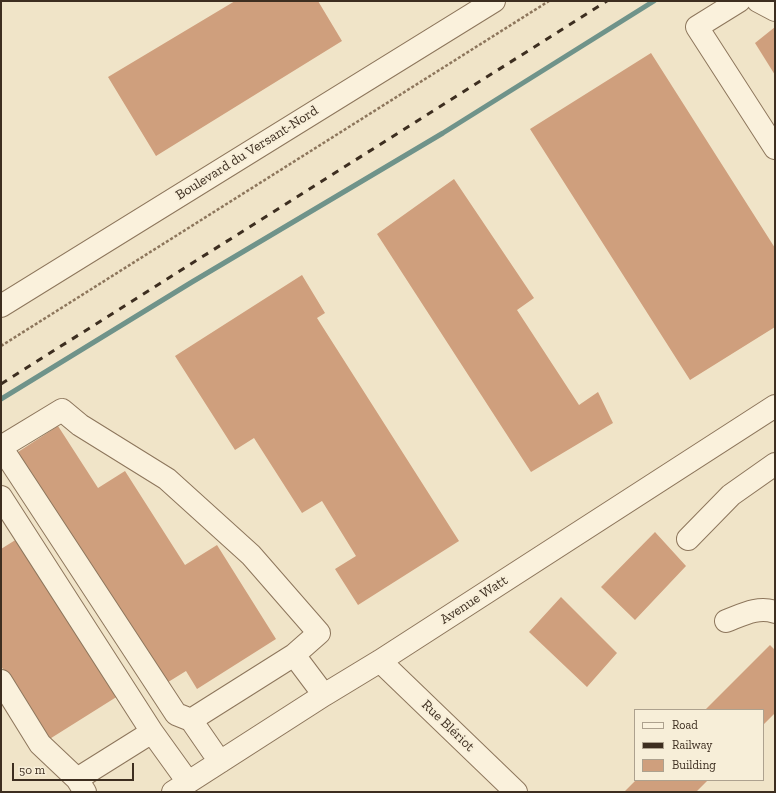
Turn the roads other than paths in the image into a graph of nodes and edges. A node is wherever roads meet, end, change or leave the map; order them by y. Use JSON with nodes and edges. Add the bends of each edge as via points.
{"nodes":[{"id":1,"x":494,"y":1,"type":"edge"},
{"id":2,"x":739,"y":1,"type":"edge"},
{"id":3,"x":758,"y":1,"type":"edge"},
{"id":4,"x":775,"y":10,"type":"edge"},
{"id":5,"x":775,"y":148,"type":"edge"},
{"id":6,"x":1,"y":306,"type":"edge"},
{"id":7,"x":775,"y":406,"type":"edge"},
{"id":8,"x":775,"y":464,"type":"edge"},
{"id":9,"x":1,"y":497,"type":"edge"},
{"id":10,"x":688,"y":539,"type":"dead end"},
{"id":11,"x":775,"y":612,"type":"edge"},
{"id":12,"x":726,"y":621,"type":"dead end"},
{"id":13,"x":294,"y":655,"type":"junction"},
{"id":14,"x":380,"y":661,"type":"junction"},
{"id":15,"x":1,"y":681,"type":"edge"},
{"id":16,"x":324,"y":695,"type":"junction"},
{"id":17,"x":191,"y":720,"type":"junction"},
{"id":18,"x":152,"y":732,"type":"junction"},
{"id":19,"x":220,"y":762,"type":"junction"},
{"id":20,"x":81,"y":785,"type":"edge"},
{"id":21,"x":180,"y":787,"type":"edge"},
{"id":22,"x":516,"y":792,"type":"edge"}],
"edges":[{"from":1,"to":6,"type":"street","name":"Boulevard du Versant-Nord"},
{"from":2,"to":5,"type":"street","via":[[697,27]]},
{"from":3,"to":4,"type":"street"},
{"from":7,"to":14,"type":"street","name":"Avenue Watt"},
{"from":8,"to":10,"type":"street","via":[[731,495]]},
{"from":9,"to":18,"type":"street"},
{"from":11,"to":12,"type":"street","via":[[751,611]]},
{"from":13,"to":16,"type":"street"},
{"from":13,"to":17,"type":"street"},
{"from":13,"to":17,"type":"street","via":[[319,633],[251,555],[168,479],[80,425],[62,410],[1,447],[176,714]]},
{"from":14,"to":16,"type":"street","name":"Avenue Watt"},
{"from":14,"to":22,"type":"street","name":"Rue Blériot"},
{"from":15,"to":20,"type":"street","via":[[40,744]]},
{"from":16,"to":19,"type":"street","name":"Avenue Watt"},
{"from":17,"to":19,"type":"street"},
{"from":18,"to":20,"type":"street"},
{"from":18,"to":21,"type":"street"},
{"from":19,"to":21,"type":"street","name":"Avenue Watt"}]}
